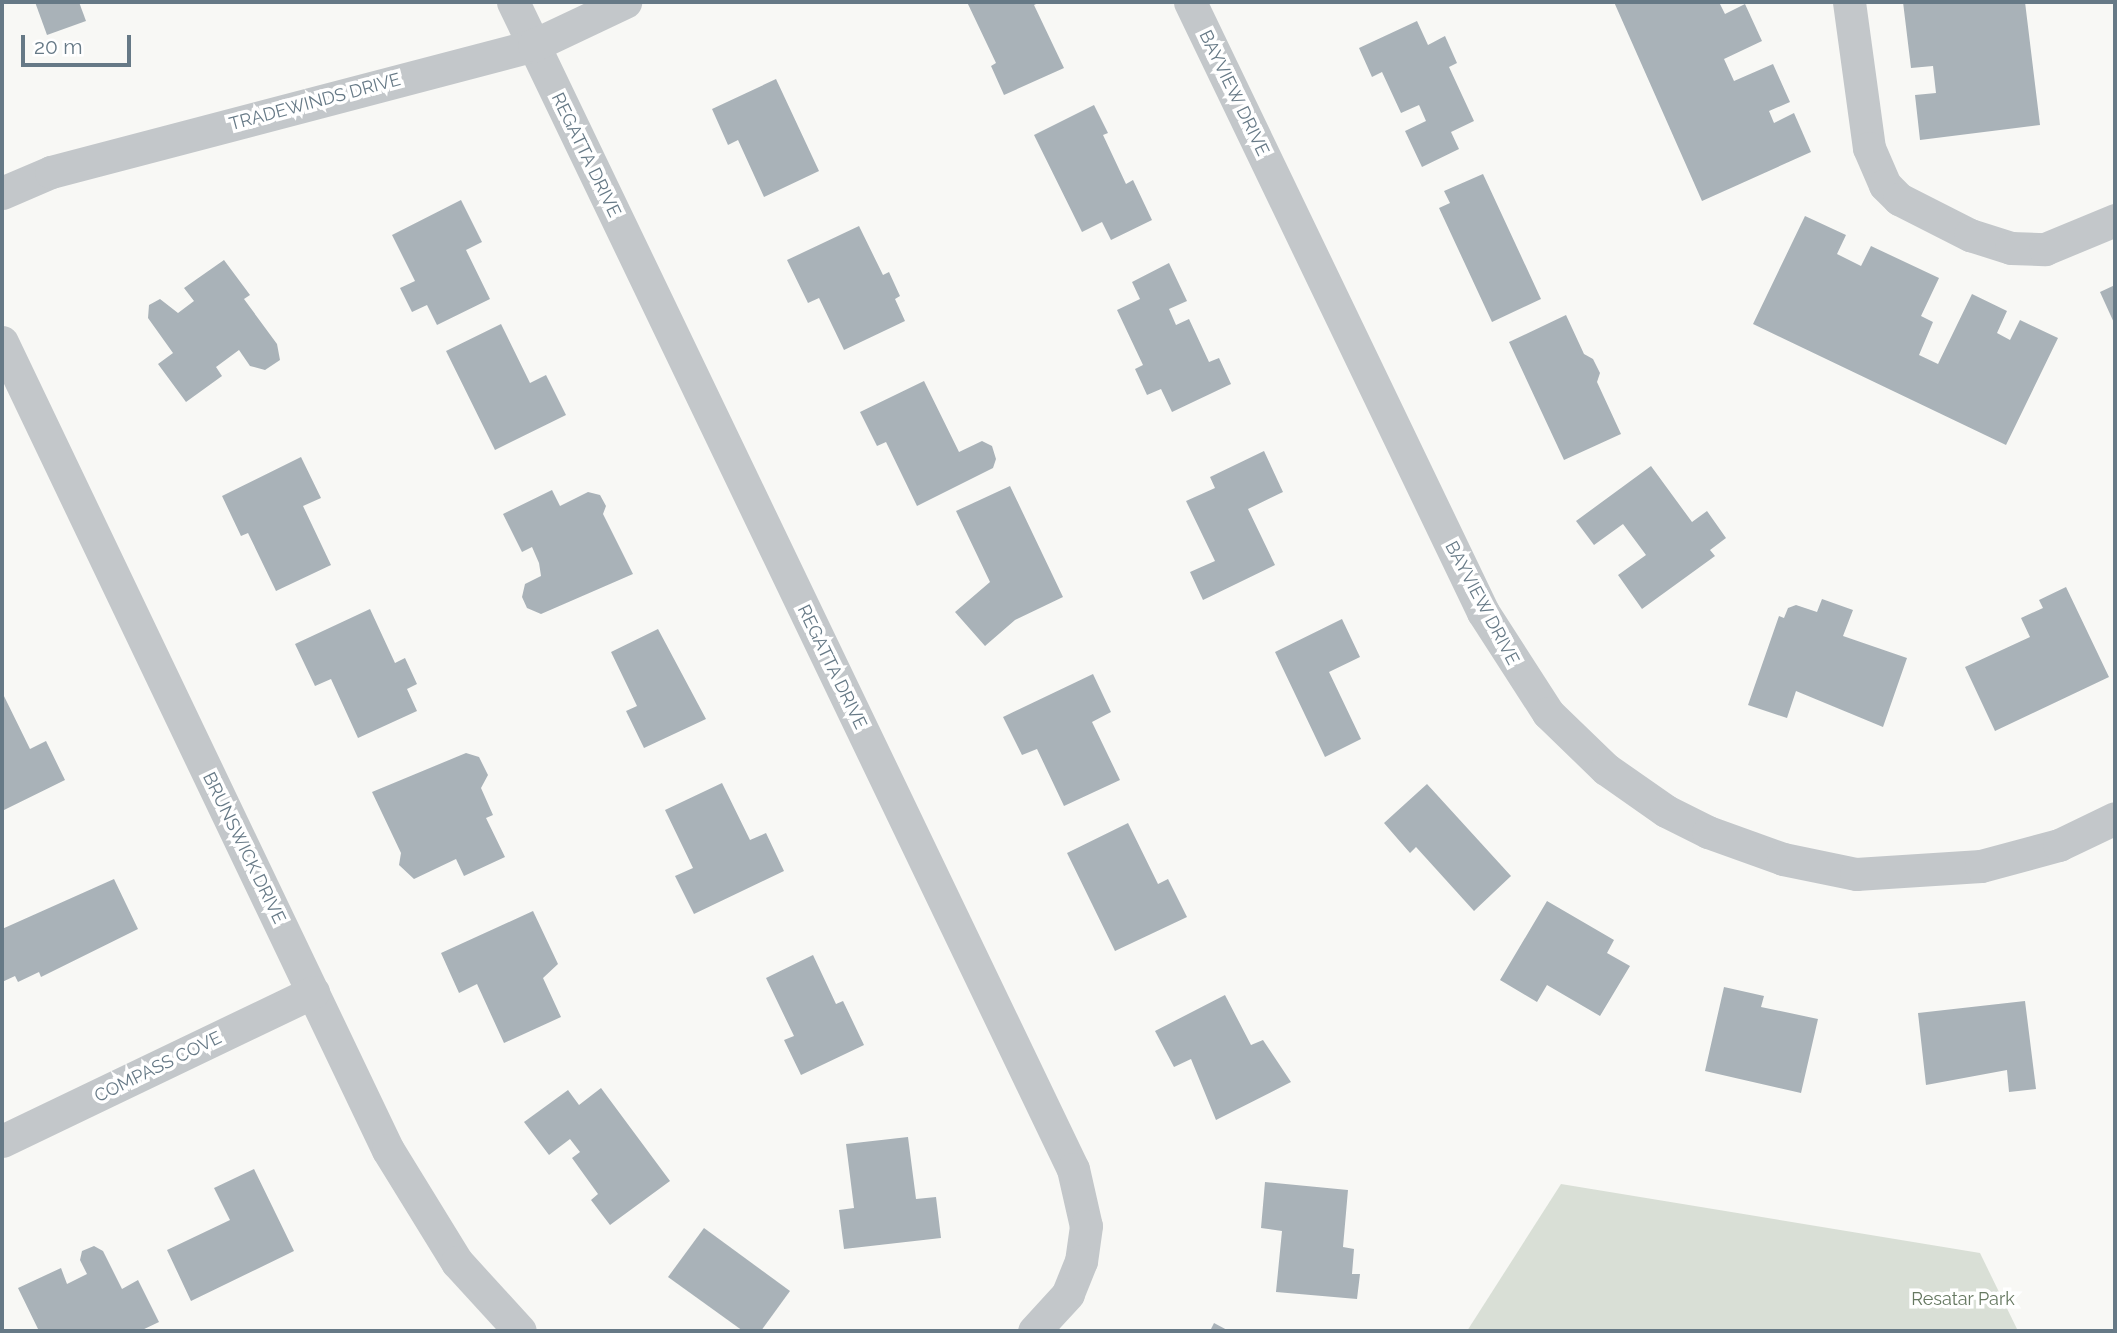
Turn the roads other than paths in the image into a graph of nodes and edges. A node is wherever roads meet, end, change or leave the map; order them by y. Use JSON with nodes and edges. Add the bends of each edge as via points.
{"nodes":[{"id":1,"x":513,"y":2,"type":"edge"},
{"id":2,"x":625,"y":2,"type":"edge"},
{"id":3,"x":1190,"y":2,"type":"edge"},
{"id":4,"x":1849,"y":2,"type":"edge"},
{"id":5,"x":534,"y":45,"type":"junction"},
{"id":6,"x":2,"y":193,"type":"edge"},
{"id":7,"x":2115,"y":220,"type":"edge"},
{"id":8,"x":2,"y":342,"type":"edge"},
{"id":9,"x":2115,"y":818,"type":"edge"},
{"id":10,"x":313,"y":992,"type":"junction"},
{"id":11,"x":2,"y":1141,"type":"edge"},
{"id":12,"x":520,"y":1331,"type":"edge"},
{"id":13,"x":1034,"y":1331,"type":"edge"}],
"edges":[{"from":1,"to":5,"type":"street","name":"REGATTA DRIVE"},
{"from":2,"to":5,"type":"street","name":"TRADEWINDS DRIVE"},
{"from":3,"to":9,"type":"street","name":"BAYVIEW DRIVE","via":[[1483,612],[1548,713],[1606,769],[1656,805],[1707,832],[1783,859],[1856,874],[1981,866],[2059,845]]},
{"from":4,"to":7,"type":"street","via":[[1869,148],[1885,185],[1899,199],[1970,235],[2011,248],[2045,249]]},
{"from":5,"to":6,"type":"street","name":"TRADEWINDS DRIVE","via":[[51,172]]},
{"from":5,"to":13,"type":"street","name":"REGATTA DRIVE","via":[[1073,1169],[1086,1226],[1081,1261],[1068,1294]]},
{"from":8,"to":10,"type":"street","name":"BRUNSWICK DRIVE"},
{"from":10,"to":11,"type":"street","name":"COMPASS COVE"},
{"from":10,"to":12,"type":"street","name":"BRUNSWICK DRIVE","via":[[415,1200],[457,1262]]}]}
